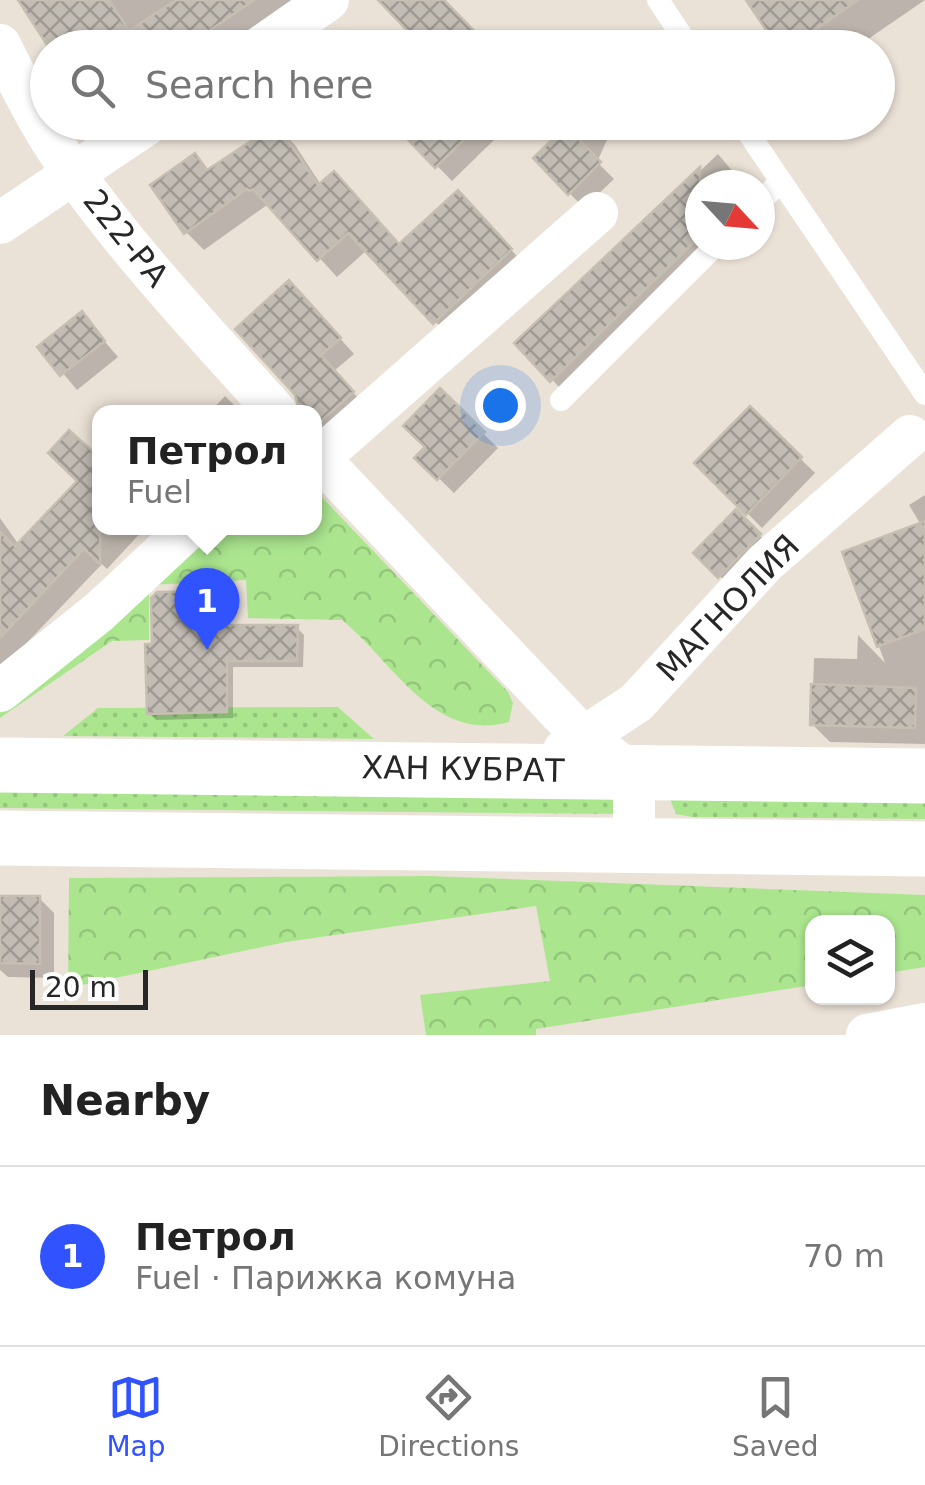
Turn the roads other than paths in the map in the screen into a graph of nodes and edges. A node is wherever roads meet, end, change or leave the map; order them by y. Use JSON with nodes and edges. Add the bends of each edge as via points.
{"nodes":[{"id":1,"x":328,"y":0,"type":"edge"},
{"id":2,"x":658,"y":0,"type":"edge"},
{"id":3,"x":285,"y":30,"type":"edge"},
{"id":4,"x":678,"y":30,"type":"edge"},
{"id":5,"x":0,"y":45,"type":"edge"},
{"id":6,"x":30,"y":104,"type":"edge"},
{"id":7,"x":53,"y":140,"type":"edge"},
{"id":8,"x":124,"y":140,"type":"edge"},
{"id":9,"x":753,"y":140,"type":"edge"},
{"id":10,"x":75,"y":174,"type":"junction"},
{"id":11,"x":780,"y":181,"type":"junction"},
{"id":12,"x":775,"y":186,"type":"edge"},
{"id":13,"x":598,"y":213,"type":"dead end"},
{"id":14,"x":0,"y":223,"type":"edge"},
{"id":15,"x":701,"y":260,"type":"edge"},
{"id":16,"x":925,"y":394,"type":"edge"},
{"id":17,"x":561,"y":400,"type":"dead end"},
{"id":18,"x":270,"y":405,"type":"edge"},
{"id":19,"x":910,"y":436,"type":"dead end"},
{"id":20,"x":322,"y":452,"type":"edge"},
{"id":21,"x":322,"y":461,"type":"edge"},
{"id":22,"x":182,"y":535,"type":"edge"},
{"id":23,"x":0,"y":691,"type":"edge"},
{"id":24,"x":583,"y":737,"type":"junction"},
{"id":25,"x":0,"y":765,"type":"edge"},
{"id":26,"x":537,"y":769,"type":"junction"},
{"id":27,"x":634,"y":774,"type":"junction"},
{"id":28,"x":925,"y":776,"type":"edge"},
{"id":29,"x":0,"y":838,"type":"edge"},
{"id":30,"x":634,"y":845,"type":"junction"},
{"id":31,"x":925,"y":850,"type":"edge"},
{"id":32,"x":925,"y":1024,"type":"edge"},
{"id":33,"x":867,"y":1035,"type":"edge"}],
"edges":[{"from":1,"to":3,"type":"street"},
{"from":2,"to":4,"type":"lane"},
{"from":5,"to":6,"type":"street","name":"222-РА"},
{"from":7,"to":10,"type":"street","name":"222-РА"},
{"from":8,"to":10,"type":"street"},
{"from":9,"to":11,"type":"lane"},
{"from":10,"to":14,"type":"street"},
{"from":10,"to":18,"type":"street","name":"222-РА"},
{"from":11,"to":12,"type":"lane"},
{"from":11,"to":16,"type":"lane"},
{"from":13,"to":20,"type":"street"},
{"from":15,"to":17,"type":"lane"},
{"from":19,"to":24,"type":"street","name":"МАГНОЛИЯ","via":[[766,563],[636,703]]},
{"from":21,"to":24,"type":"street"},
{"from":22,"to":23,"type":"street"},
{"from":24,"to":26,"type":"street","name":"МАГНОЛИЯ"},
{"from":24,"to":27,"type":"street"},
{"from":25,"to":26,"type":"street","name":"ХАН КУБРАТ"},
{"from":26,"to":27,"type":"street","name":"ХАН КУБРАТ"},
{"from":27,"to":28,"type":"street","name":"ХАН КУБРАТ"},
{"from":27,"to":30,"type":"street"},
{"from":29,"to":30,"type":"street"},
{"from":30,"to":31,"type":"street"},
{"from":32,"to":33,"type":"street"}]}
